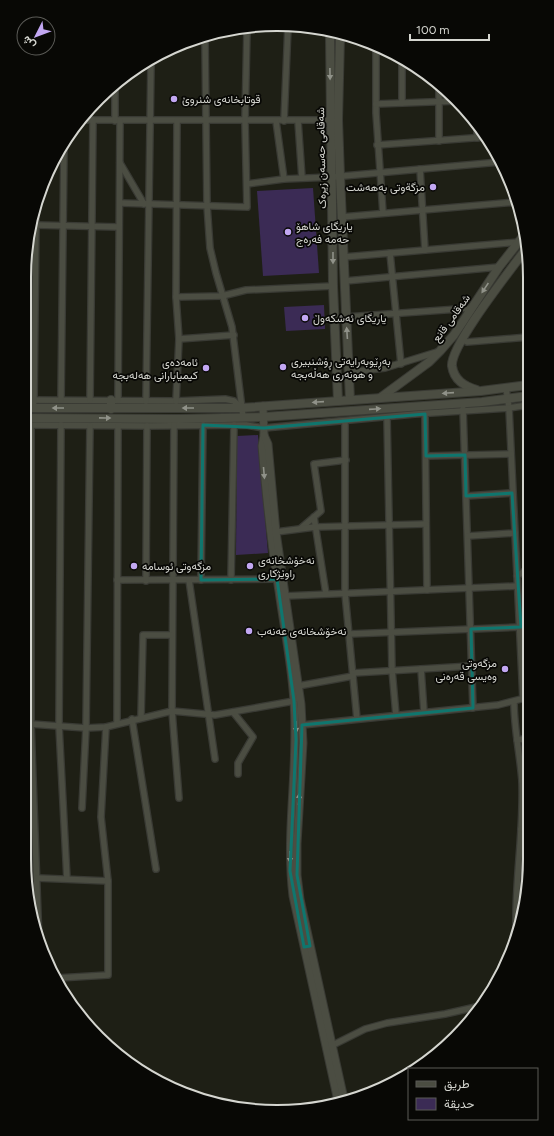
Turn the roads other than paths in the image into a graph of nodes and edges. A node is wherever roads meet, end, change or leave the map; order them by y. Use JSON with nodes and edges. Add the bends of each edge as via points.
{"nodes":[{"id":1,"x":288,"y":32,"type":"edge"},
{"id":2,"x":247,"y":33,"type":"edge"},
{"id":3,"x":330,"y":37,"type":"edge"},
{"id":4,"x":340,"y":39,"type":"edge"},
{"id":5,"x":205,"y":42,"type":"edge"},
{"id":6,"x":376,"y":52,"type":"edge"},
{"id":7,"x":402,"y":65,"type":"edge"},
{"id":8,"x":151,"y":66,"type":"edge"},
{"id":9,"x":115,"y":92,"type":"edge"},
{"id":10,"x":439,"y":92,"type":"edge"},
{"id":11,"x":449,"y":101,"type":"edge"},
{"id":12,"x":438,"y":102,"type":"junction"},
{"id":13,"x":402,"y":103,"type":"junction"},
{"id":14,"x":376,"y":104,"type":"junction"},
{"id":15,"x":88,"y":120,"type":"edge"},
{"id":16,"x":93,"y":120,"type":"junction"},
{"id":17,"x":335,"y":120,"type":"junction"},
{"id":18,"x":117,"y":121,"type":"junction"},
{"id":19,"x":150,"y":121,"type":"junction"},
{"id":20,"x":178,"y":121,"type":"junction"},
{"id":21,"x":205,"y":121,"type":"junction"},
{"id":22,"x":245,"y":121,"type":"junction"},
{"id":23,"x":276,"y":121,"type":"junction"},
{"id":24,"x":284,"y":121,"type":"junction"},
{"id":25,"x":298,"y":121,"type":"junction"},
{"id":26,"x":477,"y":134,"type":"edge"},
{"id":27,"x":477,"y":138,"type":"junction"},
{"id":28,"x":480,"y":138,"type":"edge"},
{"id":29,"x":439,"y":141,"type":"junction"},
{"id":30,"x":377,"y":146,"type":"junction"},
{"id":31,"x":64,"y":154,"type":"edge"},
{"id":32,"x":120,"y":162,"type":"junction"},
{"id":33,"x":495,"y":162,"type":"edge"},
{"id":34,"x":420,"y":169,"type":"junction"},
{"id":35,"x":379,"y":172,"type":"junction"},
{"id":36,"x":336,"y":177,"type":"junction"},
{"id":37,"x":302,"y":178,"type":"junction"},
{"id":38,"x":284,"y":179,"type":"junction"},
{"id":39,"x":247,"y":184,"type":"junction"},
{"id":40,"x":511,"y":202,"type":"edge"},
{"id":41,"x":120,"y":203,"type":"junction"},
{"id":42,"x":146,"y":204,"type":"junction"},
{"id":43,"x":178,"y":205,"type":"junction"},
{"id":44,"x":207,"y":205,"type":"junction"},
{"id":45,"x":423,"y":210,"type":"junction"},
{"id":46,"x":383,"y":213,"type":"junction"},
{"id":47,"x":342,"y":217,"type":"junction"},
{"id":48,"x":37,"y":225,"type":"edge"},
{"id":49,"x":63,"y":226,"type":"junction"},
{"id":50,"x":92,"y":226,"type":"junction"},
{"id":51,"x":119,"y":227,"type":"junction"},
{"id":52,"x":35,"y":235,"type":"edge"},
{"id":53,"x":520,"y":242,"type":"joint"},
{"id":54,"x":425,"y":250,"type":"junction"},
{"id":55,"x":390,"y":253,"type":"junction"},
{"id":56,"x":522,"y":255,"type":"edge"},
{"id":57,"x":344,"y":257,"type":"junction"},
{"id":58,"x":499,"y":267,"type":"junction"},
{"id":59,"x":392,"y":277,"type":"junction"},
{"id":60,"x":345,"y":281,"type":"junction"},
{"id":61,"x":333,"y":286,"type":"junction"},
{"id":62,"x":176,"y":296,"type":"junction"},
{"id":63,"x":222,"y":296,"type":"junction"},
{"id":64,"x":472,"y":308,"type":"junction"},
{"id":65,"x":396,"y":314,"type":"junction"},
{"id":66,"x":346,"y":316,"type":"junction"},
{"id":67,"x":460,"y":326,"type":"junction"},
{"id":68,"x":466,"y":332,"type":"junction"},
{"id":69,"x":234,"y":335,"type":"junction"},
{"id":70,"x":523,"y":337,"type":"edge"},
{"id":71,"x":179,"y":339,"type":"junction"},
{"id":72,"x":462,"y":339,"type":"junction"},
{"id":73,"x":440,"y":352,"type":"junction"},
{"id":74,"x":401,"y":364,"type":"junction"},
{"id":75,"x":350,"y":372,"type":"junction"},
{"id":76,"x":523,"y":386,"type":"edge"},
{"id":77,"x":506,"y":388,"type":"junction"},
{"id":78,"x":481,"y":391,"type":"junction"},
{"id":79,"x":523,"y":396,"type":"edge"},
{"id":80,"x":379,"y":398,"type":"junction"},
{"id":81,"x":508,"y":398,"type":"junction"},
{"id":82,"x":61,"y":400,"type":"junction"},
{"id":83,"x":90,"y":400,"type":"junction"},
{"id":84,"x":350,"y":400,"type":"junction"},
{"id":85,"x":146,"y":401,"type":"junction"},
{"id":86,"x":176,"y":401,"type":"junction"},
{"id":87,"x":338,"y":401,"type":"junction"},
{"id":88,"x":31,"y":403,"type":"edge"},
{"id":89,"x":113,"y":403,"type":"junction"},
{"id":90,"x":34,"y":404,"type":"junction"},
{"id":91,"x":31,"y":405,"type":"edge"},
{"id":92,"x":263,"y":406,"type":"junction"},
{"id":93,"x":523,"y":406,"type":"edge"},
{"id":94,"x":463,"y":407,"type":"junction"},
{"id":95,"x":241,"y":408,"type":"junction"},
{"id":96,"x":509,"y":408,"type":"junction"},
{"id":97,"x":425,"y":414,"type":"junction"},
{"id":98,"x":263,"y":417,"type":"junction"},
{"id":99,"x":387,"y":417,"type":"junction"},
{"id":100,"x":243,"y":418,"type":"junction"},
{"id":101,"x":31,"y":419,"type":"edge"},
{"id":102,"x":49,"y":421,"type":"junction"},
{"id":103,"x":345,"y":422,"type":"junction"},
{"id":104,"x":177,"y":423,"type":"junction"},
{"id":105,"x":31,"y":425,"type":"joint"},
{"id":106,"x":61,"y":425,"type":"junction"},
{"id":107,"x":203,"y":425,"type":"junction"},
{"id":108,"x":234,"y":425,"type":"junction"},
{"id":109,"x":90,"y":426,"type":"junction"},
{"id":110,"x":118,"y":426,"type":"junction"},
{"id":111,"x":147,"y":426,"type":"junction"},
{"id":112,"x":264,"y":431,"type":"junction"},
{"id":113,"x":510,"y":454,"type":"junction"},
{"id":114,"x":465,"y":455,"type":"junction"},
{"id":115,"x":426,"y":456,"type":"junction"},
{"id":116,"x":346,"y":460,"type":"junction"},
{"id":117,"x":512,"y":493,"type":"junction"},
{"id":118,"x":466,"y":496,"type":"junction"},
{"id":119,"x":314,"y":517,"type":"junction"},
{"id":120,"x":389,"y":524,"type":"junction"},
{"id":121,"x":426,"y":524,"type":"junction"},
{"id":122,"x":346,"y":526,"type":"junction"},
{"id":123,"x":315,"y":527,"type":"junction"},
{"id":124,"x":301,"y":528,"type":"junction"},
{"id":125,"x":276,"y":532,"type":"junction"},
{"id":126,"x":515,"y":533,"type":"junction"},
{"id":127,"x":468,"y":536,"type":"junction"},
{"id":128,"x":523,"y":572,"type":"edge"},
{"id":129,"x":517,"y":576,"type":"junction"},
{"id":130,"x":277,"y":579,"type":"junction"},
{"id":131,"x":117,"y":580,"type":"junction"},
{"id":132,"x":172,"y":580,"type":"junction"},
{"id":133,"x":190,"y":580,"type":"junction"},
{"id":134,"x":201,"y":580,"type":"junction"},
{"id":135,"x":231,"y":580,"type":"junction"},
{"id":136,"x":146,"y":581,"type":"junction"},
{"id":137,"x":517,"y":586,"type":"junction"},
{"id":138,"x":469,"y":588,"type":"junction"},
{"id":139,"x":426,"y":590,"type":"junction"},
{"id":140,"x":391,"y":591,"type":"junction"},
{"id":141,"x":345,"y":593,"type":"junction"},
{"id":142,"x":326,"y":594,"type":"junction"},
{"id":143,"x":286,"y":596,"type":"junction"},
{"id":144,"x":521,"y":627,"type":"junction"},
{"id":145,"x":471,"y":629,"type":"junction"},
{"id":146,"x":391,"y":632,"type":"junction"},
{"id":147,"x":349,"y":634,"type":"junction"},
{"id":148,"x":171,"y":635,"type":"junction"},
{"id":149,"x":290,"y":648,"type":"junction"},
{"id":150,"x":522,"y":665,"type":"joint"},
{"id":151,"x":471,"y":666,"type":"junction"},
{"id":152,"x":421,"y":669,"type":"junction"},
{"id":153,"x":392,"y":670,"type":"junction"},
{"id":154,"x":353,"y":675,"type":"junction"},
{"id":155,"x":298,"y":686,"type":"junction"},
{"id":156,"x":523,"y":699,"type":"joint"},
{"id":157,"x":294,"y":701,"type":"junction"},
{"id":158,"x":514,"y":702,"type":"junction"},
{"id":159,"x":472,"y":708,"type":"junction"},
{"id":160,"x":172,"y":711,"type":"junction"},
{"id":161,"x":233,"y":712,"type":"junction"},
{"id":162,"x":424,"y":712,"type":"junction"},
{"id":163,"x":209,"y":714,"type":"junction"},
{"id":164,"x":396,"y":715,"type":"junction"},
{"id":165,"x":141,"y":717,"type":"junction"},
{"id":166,"x":357,"y":719,"type":"junction"},
{"id":167,"x":132,"y":720,"type":"junction"},
{"id":168,"x":31,"y":724,"type":"junction"},
{"id":169,"x":117,"y":724,"type":"junction"},
{"id":170,"x":302,"y":725,"type":"junction"},
{"id":171,"x":59,"y":726,"type":"junction"},
{"id":172,"x":106,"y":727,"type":"junction"},
{"id":173,"x":86,"y":728,"type":"junction"},
{"id":174,"x":523,"y":739,"type":"edge"},
{"id":175,"x":517,"y":740,"type":"junction"},
{"id":176,"x":215,"y":758,"type":"dead end"},
{"id":177,"x":238,"y":774,"type":"dead end"},
{"id":178,"x":522,"y":781,"type":"joint"},
{"id":179,"x":179,"y":798,"type":"dead end"},
{"id":180,"x":82,"y":808,"type":"dead end"},
{"id":181,"x":521,"y":829,"type":"joint"},
{"id":182,"x":156,"y":869,"type":"dead end"},
{"id":183,"x":37,"y":878,"type":"junction"},
{"id":184,"x":67,"y":879,"type":"junction"},
{"id":185,"x":108,"y":881,"type":"junction"},
{"id":186,"x":517,"y":888,"type":"junction"},
{"id":187,"x":521,"y":889,"type":"edge"},
{"id":188,"x":38,"y":919,"type":"edge"},
{"id":189,"x":516,"y":919,"type":"edge"},
{"id":190,"x":307,"y":946,"type":"junction"},
{"id":191,"x":62,"y":978,"type":"edge"},
{"id":192,"x":472,"y":1009,"type":"edge"},
{"id":193,"x":331,"y":1046,"type":"junction"},
{"id":194,"x":343,"y":1096,"type":"edge"},
{"id":195,"x":337,"y":1098,"type":"edge"}],
"edges":[{"from":1,"to":24,"type":"street"},
{"from":2,"to":22,"type":"street"},
{"from":3,"to":17,"type":"main road","name":"شەقامی حەسەن زیرەک","one_way":true},
{"from":4,"to":17,"type":"main road","name":"شەقامی حەسەن زیرەک"},
{"from":5,"to":21,"type":"street"},
{"from":6,"to":14,"type":"street"},
{"from":7,"to":13,"type":"street"},
{"from":8,"to":19,"type":"street"},
{"from":9,"to":18,"type":"street"},
{"from":10,"to":12,"type":"street"},
{"from":11,"to":12,"type":"street"},
{"from":12,"to":13,"type":"street"},
{"from":12,"to":29,"type":"street"},
{"from":13,"to":14,"type":"street"},
{"from":14,"to":30,"type":"street"},
{"from":15,"to":16,"type":"street"},
{"from":16,"to":18,"type":"street"},
{"from":16,"to":50,"type":"street"},
{"from":17,"to":25,"type":"street"},
{"from":17,"to":36,"type":"main road","name":"شەقامی حەسەن زیرەک"},
{"from":18,"to":19,"type":"street"},
{"from":18,"to":32,"type":"street"},
{"from":19,"to":20,"type":"street"},
{"from":19,"to":42,"type":"street"},
{"from":20,"to":21,"type":"street"},
{"from":20,"to":43,"type":"street"},
{"from":21,"to":22,"type":"street"},
{"from":21,"to":44,"type":"street"},
{"from":22,"to":23,"type":"street"},
{"from":22,"to":39,"type":"street"},
{"from":23,"to":24,"type":"street"},
{"from":23,"to":38,"type":"street"},
{"from":24,"to":25,"type":"street"},
{"from":25,"to":37,"type":"street"},
{"from":26,"to":27,"type":"street"},
{"from":27,"to":28,"type":"street"},
{"from":27,"to":29,"type":"street"},
{"from":29,"to":30,"type":"street"},
{"from":30,"to":35,"type":"street"},
{"from":31,"to":49,"type":"street"},
{"from":32,"to":41,"type":"street"},
{"from":32,"to":42,"type":"street"},
{"from":33,"to":34,"type":"street"},
{"from":34,"to":35,"type":"street"},
{"from":34,"to":45,"type":"street"},
{"from":35,"to":36,"type":"street"},
{"from":35,"to":46,"type":"street"},
{"from":36,"to":37,"type":"street"},
{"from":36,"to":47,"type":"main road","name":"شەقامی حەسەن زیرەک"},
{"from":36,"to":61,"type":"main road","name":"شەقامی حەسەن زیرەک","one_way":true},
{"from":37,"to":38,"type":"street"},
{"from":38,"to":39,"type":"street"},
{"from":39,"to":44,"type":"street","via":[[247,208]]},
{"from":40,"to":45,"type":"street"},
{"from":41,"to":42,"type":"street"},
{"from":41,"to":51,"type":"street"},
{"from":42,"to":43,"type":"street"},
{"from":42,"to":85,"type":"street"},
{"from":43,"to":44,"type":"street"},
{"from":43,"to":62,"type":"street"},
{"from":44,"to":63,"type":"street","via":[[210,248]]},
{"from":45,"to":46,"type":"street"},
{"from":45,"to":54,"type":"street"},
{"from":46,"to":47,"type":"street"},
{"from":47,"to":57,"type":"main road","name":"شەقامی حەسەن زیرەک"},
{"from":48,"to":49,"type":"street"},
{"from":49,"to":50,"type":"street"},
{"from":49,"to":82,"type":"street"},
{"from":50,"to":51,"type":"street"},
{"from":50,"to":83,"type":"street"},
{"from":51,"to":89,"type":"street"},
{"from":52,"to":90,"type":"street"},
{"from":53,"to":54,"type":"street"},
{"from":53,"to":58,"type":"main road","name":"شەقامی قانع"},
{"from":54,"to":55,"type":"street"},
{"from":55,"to":57,"type":"street"},
{"from":55,"to":59,"type":"street"},
{"from":56,"to":68,"type":"main road","name":"شەقامی قانع"},
{"from":57,"to":60,"type":"main road","name":"شەقامی حەسەن زیرەک"},
{"from":58,"to":59,"type":"street"},
{"from":58,"to":64,"type":"main road","name":"شەقامی قانع","one_way":true},
{"from":59,"to":60,"type":"street"},
{"from":59,"to":65,"type":"street"},
{"from":60,"to":66,"type":"main road","name":"شەقامی حەسەن زیرەک"},
{"from":61,"to":63,"type":"street","via":[[246,290]]},
{"from":61,"to":87,"type":"main road","name":"شەقامی حەسەن زیرەک"},
{"from":62,"to":63,"type":"street"},
{"from":62,"to":71,"type":"street"},
{"from":63,"to":69,"type":"street"},
{"from":64,"to":65,"type":"street"},
{"from":64,"to":67,"type":"main road","name":"شەقامی قانع"},
{"from":65,"to":66,"type":"street"},
{"from":65,"to":74,"type":"street"},
{"from":75,"to":66,"type":"main road","name":"شەقامی حەسەن زیرەک","one_way":true},
{"from":67,"to":68,"type":"main road"},
{"from":67,"to":73,"type":"main road","name":"شەقامی قانع"},
{"from":68,"to":72,"type":"main road","name":"شەقامی قانع"},
{"from":69,"to":71,"type":"street"},
{"from":69,"to":95,"type":"street"},
{"from":70,"to":72,"type":"street","via":[[467,342]]},
{"from":71,"to":86,"type":"street"},
{"from":72,"to":78,"type":"main road","name":"شەقامی قانع","via":[[455,351],[452,364],[455,375],[460,383]]},
{"from":73,"to":74,"type":"street"},
{"from":73,"to":80,"type":"main road","name":"شەقامی قانع"},
{"from":74,"to":75,"type":"street","via":[[371,371]]},
{"from":75,"to":84,"type":"main road","name":"شەقامی حەسەن زیرەک"},
{"from":76,"to":77,"type":"main road"},
{"from":77,"to":78,"type":"main road"},
{"from":77,"to":81,"type":"street"},
{"from":78,"to":80,"type":"main road","one_way":true},
{"from":79,"to":81,"type":"main road"},
{"from":80,"to":84,"type":"main road"},
{"from":81,"to":94,"type":"main road"},
{"from":81,"to":96,"type":"street"},
{"from":82,"to":83,"type":"street"},
{"from":82,"to":90,"type":"street"},
{"from":83,"to":89,"type":"street"},
{"from":84,"to":87,"type":"main road"},
{"from":85,"to":86,"type":"street"},
{"from":85,"to":89,"type":"street"},
{"from":86,"to":95,"type":"street","via":[[228,399]]},
{"from":87,"to":92,"type":"main road","one_way":true},
{"from":88,"to":90,"type":"street"},
{"from":89,"to":90,"type":"main road","one_way":true},
{"from":95,"to":89,"type":"main road","one_way":true},
{"from":90,"to":91,"type":"main road"},
{"from":92,"to":95,"type":"main road"},
{"from":92,"to":98,"type":"street"},
{"from":93,"to":96,"type":"street"},
{"from":94,"to":96,"type":"street"},
{"from":94,"to":97,"type":"street"},
{"from":98,"to":94,"type":"main road","one_way":true},
{"from":94,"to":114,"type":"street"},
{"from":95,"to":100,"type":"street"},
{"from":96,"to":113,"type":"street"},
{"from":97,"to":99,"type":"street"},
{"from":97,"to":115,"type":"street"},
{"from":98,"to":100,"type":"main road"},
{"from":98,"to":112,"type":"street"},
{"from":99,"to":103,"type":"street"},
{"from":99,"to":120,"type":"street"},
{"from":100,"to":104,"type":"main road"},
{"from":101,"to":102,"type":"main road"},
{"from":102,"to":104,"type":"main road","one_way":true},
{"from":102,"to":105,"type":"street"},
{"from":102,"to":106,"type":"street"},
{"from":103,"to":112,"type":"street"},
{"from":103,"to":116,"type":"street"},
{"from":104,"to":107,"type":"street"},
{"from":104,"to":111,"type":"street"},
{"from":104,"to":132,"type":"street"},
{"from":105,"to":168,"type":"street"},
{"from":106,"to":109,"type":"street"},
{"from":106,"to":171,"type":"street"},
{"from":107,"to":108,"type":"street"},
{"from":107,"to":134,"type":"street"},
{"from":108,"to":112,"type":"street"},
{"from":108,"to":135,"type":"street"},
{"from":109,"to":110,"type":"street"},
{"from":109,"to":173,"type":"street"},
{"from":110,"to":111,"type":"street"},
{"from":110,"to":131,"type":"street"},
{"from":111,"to":136,"type":"street"},
{"from":112,"to":125,"type":"street","via":[[268,444]]},
{"from":112,"to":130,"type":"street","one_way":true,"via":[[262,446]]},
{"from":113,"to":114,"type":"street"},
{"from":113,"to":117,"type":"street"},
{"from":114,"to":115,"type":"street"},
{"from":114,"to":118,"type":"street"},
{"from":115,"to":121,"type":"street"},
{"from":116,"to":119,"type":"street","via":[[314,464],[321,511]]},
{"from":116,"to":122,"type":"street"},
{"from":117,"to":118,"type":"street"},
{"from":117,"to":126,"type":"street"},
{"from":118,"to":127,"type":"street"},
{"from":119,"to":123,"type":"street"},
{"from":119,"to":124,"type":"street"},
{"from":120,"to":121,"type":"street"},
{"from":120,"to":122,"type":"street"},
{"from":120,"to":140,"type":"street"},
{"from":121,"to":139,"type":"street"},
{"from":122,"to":123,"type":"street"},
{"from":122,"to":141,"type":"street"},
{"from":123,"to":124,"type":"street"},
{"from":123,"to":142,"type":"street"},
{"from":124,"to":125,"type":"street"},
{"from":125,"to":143,"type":"street"},
{"from":126,"to":127,"type":"street"},
{"from":126,"to":129,"type":"street"},
{"from":127,"to":138,"type":"street"},
{"from":128,"to":129,"type":"street"},
{"from":129,"to":137,"type":"street"},
{"from":130,"to":135,"type":"street"},
{"from":130,"to":149,"type":"street"},
{"from":131,"to":136,"type":"street"},
{"from":131,"to":169,"type":"street"},
{"from":132,"to":133,"type":"street"},
{"from":132,"to":136,"type":"street"},
{"from":132,"to":148,"type":"street"},
{"from":133,"to":134,"type":"street"},
{"from":133,"to":163,"type":"street"},
{"from":134,"to":135,"type":"street"},
{"from":137,"to":138,"type":"street"},
{"from":137,"to":144,"type":"street"},
{"from":138,"to":139,"type":"street"},
{"from":138,"to":145,"type":"street"},
{"from":139,"to":140,"type":"street"},
{"from":140,"to":141,"type":"street"},
{"from":140,"to":146,"type":"street"},
{"from":141,"to":142,"type":"street"},
{"from":141,"to":147,"type":"street"},
{"from":142,"to":143,"type":"street"},
{"from":143,"to":149,"type":"street"},
{"from":144,"to":145,"type":"street"},
{"from":144,"to":150,"type":"street"},
{"from":145,"to":146,"type":"street"},
{"from":145,"to":151,"type":"street"},
{"from":146,"to":147,"type":"street"},
{"from":146,"to":153,"type":"street"},
{"from":147,"to":154,"type":"street"},
{"from":148,"to":160,"type":"street"},
{"from":148,"to":165,"type":"street","via":[[144,635]]},
{"from":149,"to":155,"type":"street"},
{"from":149,"to":157,"type":"street"},
{"from":150,"to":156,"type":"street"},
{"from":151,"to":152,"type":"street"},
{"from":151,"to":159,"type":"street"},
{"from":152,"to":153,"type":"street"},
{"from":152,"to":162,"type":"street"},
{"from":153,"to":154,"type":"street"},
{"from":153,"to":164,"type":"street"},
{"from":154,"to":155,"type":"street"},
{"from":154,"to":166,"type":"street"},
{"from":155,"to":170,"type":"street"},
{"from":156,"to":158,"type":"street"},
{"from":157,"to":161,"type":"street"},
{"from":157,"to":190,"type":"street","one_way":true,"via":[[296,740],[290,871],[293,896]]},
{"from":158,"to":159,"type":"street"},
{"from":158,"to":175,"type":"street"},
{"from":159,"to":162,"type":"street"},
{"from":160,"to":163,"type":"street"},
{"from":160,"to":165,"type":"street"},
{"from":160,"to":179,"type":"street"},
{"from":161,"to":163,"type":"street"},
{"from":161,"to":177,"type":"street","via":[[253,737],[238,763]]},
{"from":162,"to":164,"type":"street"},
{"from":163,"to":176,"type":"street"},
{"from":164,"to":166,"type":"street"},
{"from":165,"to":167,"type":"street"},
{"from":166,"to":170,"type":"street"},
{"from":167,"to":169,"type":"street"},
{"from":167,"to":182,"type":"street"},
{"from":168,"to":171,"type":"street"},
{"from":168,"to":183,"type":"street"},
{"from":169,"to":172,"type":"street"},
{"from":190,"to":170,"type":"street","one_way":true,"via":[[297,875]]},
{"from":171,"to":173,"type":"street"},
{"from":171,"to":184,"type":"street"},
{"from":172,"to":173,"type":"street"},
{"from":172,"to":185,"type":"street","via":[[100,817]]},
{"from":173,"to":180,"type":"street"},
{"from":174,"to":175,"type":"street"},
{"from":175,"to":178,"type":"street"},
{"from":178,"to":181,"type":"street"},
{"from":181,"to":186,"type":"street"},
{"from":183,"to":184,"type":"street"},
{"from":183,"to":188,"type":"street"},
{"from":184,"to":185,"type":"street"},
{"from":185,"to":191,"type":"street","via":[[108,975]]},
{"from":186,"to":187,"type":"street"},
{"from":186,"to":189,"type":"street"},
{"from":190,"to":193,"type":"street"},
{"from":190,"to":195,"type":"street"},
{"from":192,"to":193,"type":"street","via":[[387,1023],[365,1029]]},
{"from":193,"to":194,"type":"street"}]}
